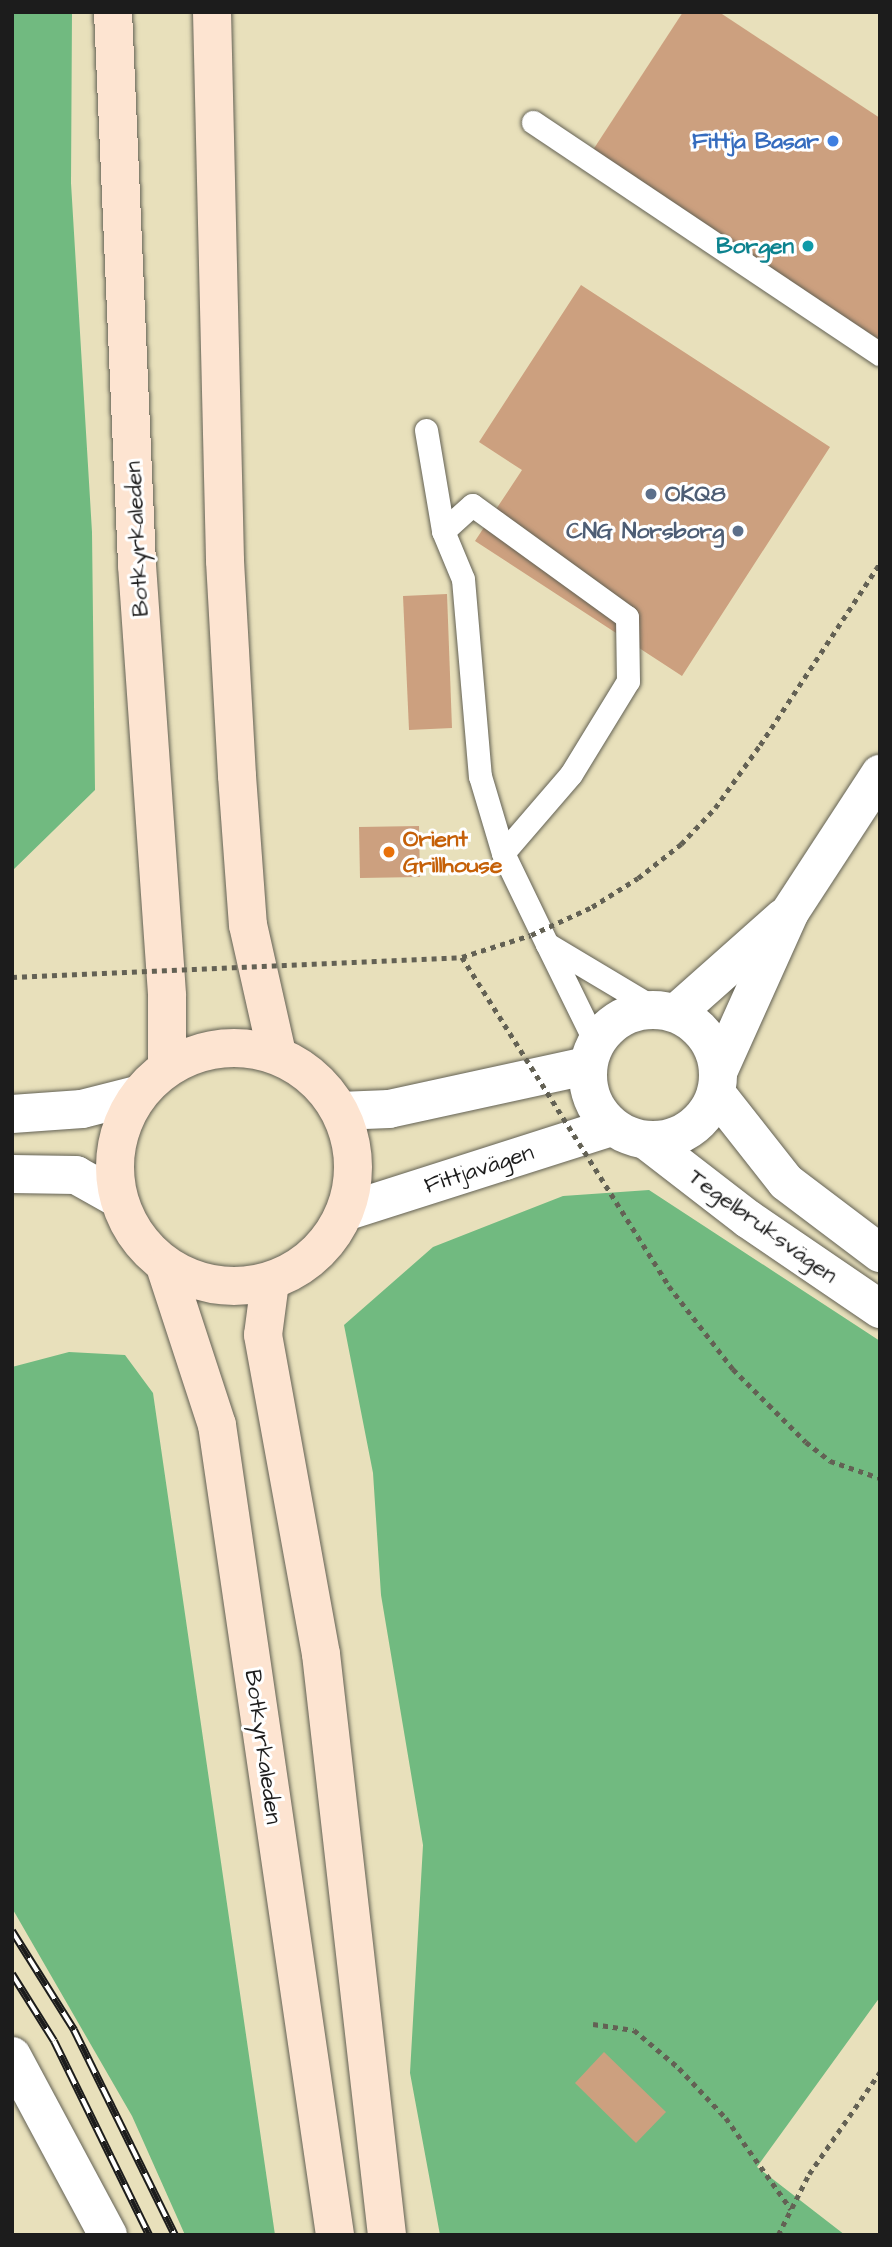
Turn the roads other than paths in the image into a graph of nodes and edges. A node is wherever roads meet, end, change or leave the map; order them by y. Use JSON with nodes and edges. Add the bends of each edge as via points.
{"nodes":[{"id":1,"x":113,"y":12,"type":"edge"},
{"id":2,"x":212,"y":12,"type":"edge"},
{"id":3,"x":533,"y":122,"type":"dead end"},
{"id":4,"x":880,"y":354,"type":"edge"},
{"id":5,"x":426,"y":430,"type":"dead end"},
{"id":6,"x":443,"y":531,"type":"junction"},
{"id":7,"x":880,"y":774,"type":"edge"},
{"id":8,"x":503,"y":853,"type":"junction"},
{"id":9,"x":790,"y":912,"type":"junction"},
{"id":10,"x":547,"y":944,"type":"junction"},
{"id":11,"x":666,"y":1011,"type":"junction"},
{"id":12,"x":277,"y":1054,"type":"junction"},
{"id":13,"x":591,"y":1054,"type":"junction"},
{"id":14,"x":167,"y":1066,"type":"junction"},
{"id":15,"x":717,"y":1082,"type":"junction"},
{"id":16,"x":137,"y":1095,"type":"junction"},
{"id":17,"x":340,"y":1111,"type":"junction"},
{"id":18,"x":12,"y":1114,"type":"edge"},
{"id":19,"x":612,"y":1127,"type":"junction"},
{"id":20,"x":647,"y":1141,"type":"junction"},
{"id":21,"x":12,"y":1174,"type":"edge"},
{"id":22,"x":117,"y":1198,"type":"junction"},
{"id":23,"x":345,"y":1212,"type":"junction"},
{"id":24,"x":880,"y":1253,"type":"edge"},
{"id":25,"x":165,"y":1266,"type":"junction"},
{"id":26,"x":270,"y":1282,"type":"junction"},
{"id":27,"x":880,"y":1309,"type":"edge"},
{"id":28,"x":12,"y":2056,"type":"edge"},
{"id":29,"x":108,"y":2235,"type":"edge"},
{"id":30,"x":335,"y":2235,"type":"edge"},
{"id":31,"x":387,"y":2235,"type":"edge"}],
"edges":[{"from":1,"to":14,"type":"main road","name":"Botkyrkaleden","via":[[137,565],[167,996]]},
{"from":2,"to":12,"type":"main road","via":[[225,561],[236,762],[248,925]]},
{"from":3,"to":4,"type":"lane"},
{"from":5,"to":6,"type":"lane"},
{"from":6,"to":8,"type":"lane","via":[[463,579],[480,776]]},
{"from":6,"to":8,"type":"lane","via":[[472,505],[627,617],[628,681],[570,774]]},
{"from":7,"to":9,"type":"street"},
{"from":8,"to":10,"type":"lane"},
{"from":9,"to":11,"type":"street"},
{"from":9,"to":15,"type":"street"},
{"from":10,"to":11,"type":"lane"},
{"from":10,"to":13,"type":"lane"},
{"from":11,"to":13,"type":"street","via":[[632,1012],[610,1024]]},
{"from":11,"to":15,"type":"street","via":[[695,1024],[714,1051]]},
{"from":12,"to":14,"type":"main road","name":"Botkyrkaleden","via":[[236,1046],[194,1053]]},
{"from":12,"to":17,"type":"main road","name":"Botkyrkaleden","via":[[315,1077]]},
{"from":13,"to":17,"type":"street","via":[[390,1110]]},
{"from":13,"to":19,"type":"street","via":[[591,1096]]},
{"from":14,"to":16,"type":"main road","name":"Botkyrkaleden"},
{"from":15,"to":20,"type":"street","via":[[707,1113],[691,1129],[670,1139]]},
{"from":15,"to":24,"type":"street","name":"Tegelbruksvägen","via":[[786,1182]]},
{"from":16,"to":18,"type":"street","via":[[82,1109]]},
{"from":16,"to":22,"type":"main road","name":"Botkyrkaleden","via":[[122,1124],[116,1160]]},
{"from":17,"to":23,"type":"main road","name":"Botkyrkaleden","via":[[354,1171]]},
{"from":19,"to":20,"type":"street"},
{"from":19,"to":23,"type":"street","name":"Fittjavägen"},
{"from":20,"to":27,"type":"street","name":"Tegelbruksvägen","via":[[748,1219]]},
{"from":21,"to":22,"type":"street","via":[[76,1175]]},
{"from":22,"to":25,"type":"main road","name":"Botkyrkaleden","via":[[135,1236]]},
{"from":23,"to":26,"type":"main road","name":"Botkyrkaleden","via":[[335,1231],[307,1262]]},
{"from":25,"to":26,"type":"main road","name":"Botkyrkaleden","via":[[199,1283]]},
{"from":25,"to":30,"type":"main road","name":"Botkyrkaleden","via":[[217,1424]]},
{"from":26,"to":31,"type":"main road","via":[[262,1335],[321,1654]]},
{"from":28,"to":29,"type":"street"}]}
